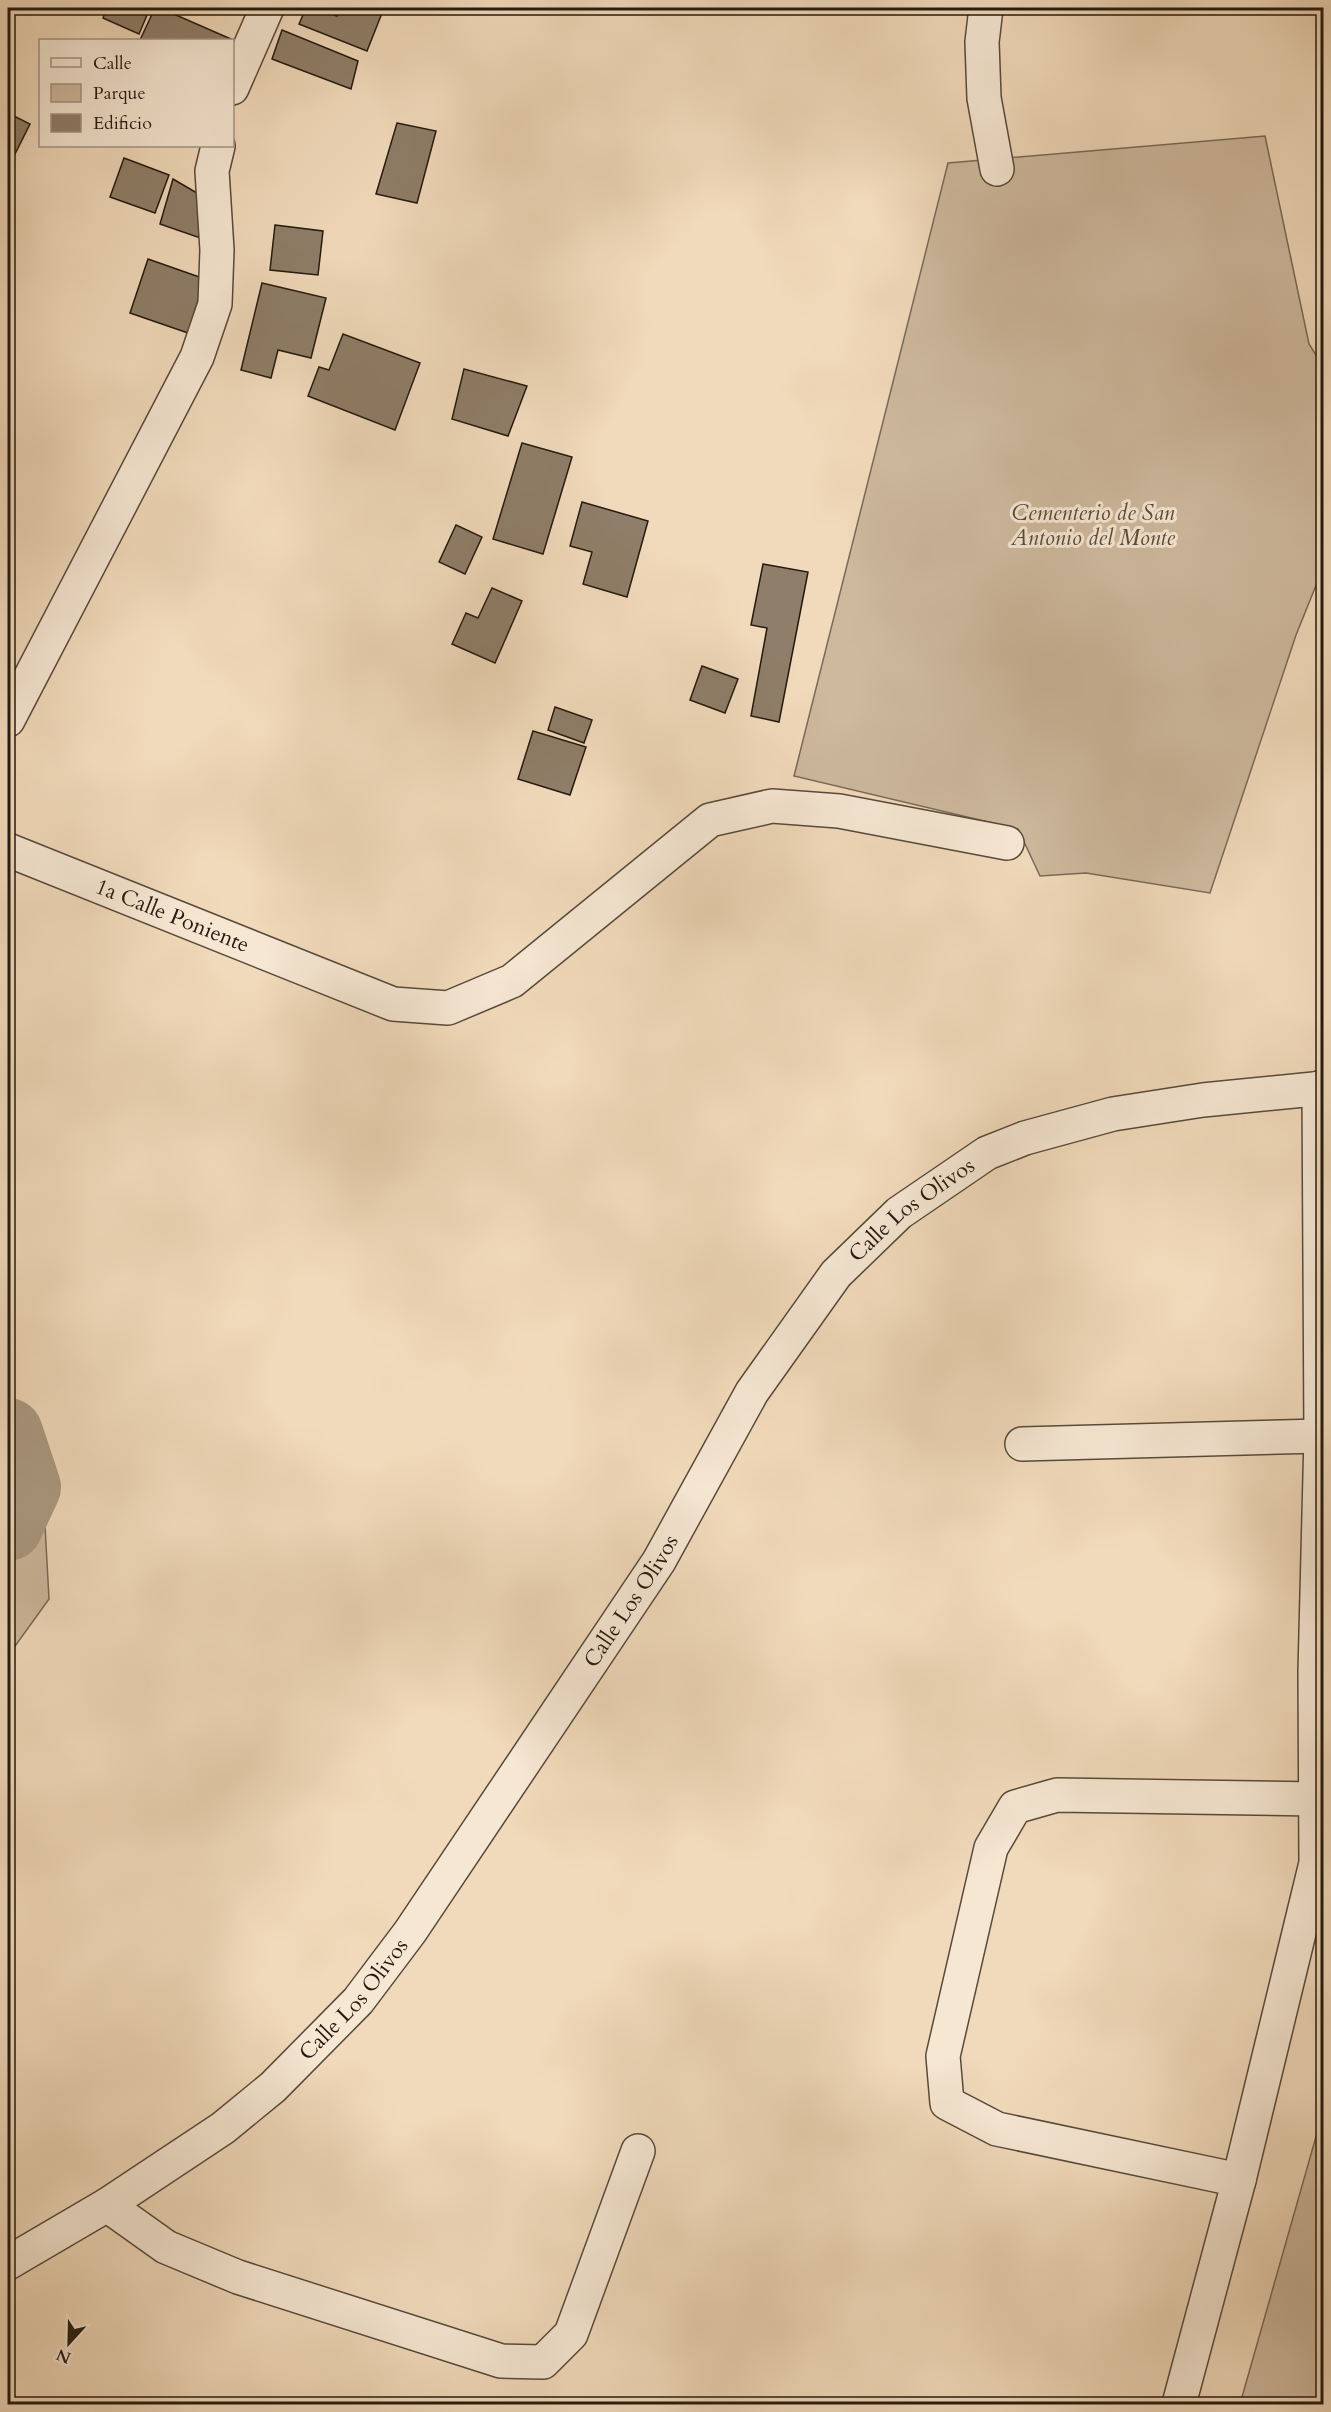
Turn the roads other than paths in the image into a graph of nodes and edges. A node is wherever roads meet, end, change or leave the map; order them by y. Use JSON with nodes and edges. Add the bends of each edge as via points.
{"nodes":[{"id":1,"x":267,"y":8,"type":"edge"},
{"id":2,"x":986,"y":8,"type":"edge"},
{"id":3,"x":234,"y":83,"type":"edge"},
{"id":4,"x":218,"y":147,"type":"edge"},
{"id":5,"x":997,"y":168,"type":"dead end"},
{"id":6,"x":8,"y":720,"type":"edge"},
{"id":7,"x":1007,"y":843,"type":"dead end"},
{"id":8,"x":8,"y":850,"type":"edge"},
{"id":9,"x":1321,"y":1088,"type":"edge"},
{"id":10,"x":1321,"y":1436,"type":"junction"},
{"id":11,"x":1022,"y":1444,"type":"dead end"},
{"id":12,"x":1315,"y":1800,"type":"junction"},
{"id":13,"x":1319,"y":1863,"type":"edge"},
{"id":14,"x":638,"y":2151,"type":"dead end"},
{"id":15,"x":1239,"y":2180,"type":"junction"},
{"id":16,"x":107,"y":2205,"type":"junction"},
{"id":17,"x":8,"y":2262,"type":"edge"},
{"id":18,"x":1179,"y":2404,"type":"edge"}],
"edges":[{"from":1,"to":3,"type":"street"},
{"from":2,"to":5,"type":"street","via":[[982,42],[984,98]]},
{"from":4,"to":6,"type":"street","via":[[212,171],[217,250],[215,303],[197,357]]},
{"from":7,"to":8,"type":"street","name":"1a Calle Poniente","via":[[839,812],[772,806],[710,820],[512,981],[448,1008],[393,1004]]},
{"from":9,"to":10,"type":"street"},
{"from":9,"to":16,"type":"street","name":"Calle Los Olivos","via":[[1113,1114],[1025,1138],[987,1153],[899,1213],[836,1274],[752,1392],[659,1561],[410,1932],[358,2001],[273,2087],[223,2128]]},
{"from":10,"to":11,"type":"street"},
{"from":10,"to":12,"type":"street"},
{"from":12,"to":13,"type":"street"},
{"from":12,"to":15,"type":"street","via":[[1057,1795],[1016,1807],[991,1848],[943,2056],[947,2103],[997,2129]]},
{"from":13,"to":15,"type":"street"},
{"from":14,"to":16,"type":"street","via":[[571,2334],[543,2362],[501,2361],[238,2277],[166,2247]]},
{"from":15,"to":18,"type":"street"},
{"from":16,"to":17,"type":"street","name":"Calle Los Olivos"}]}
